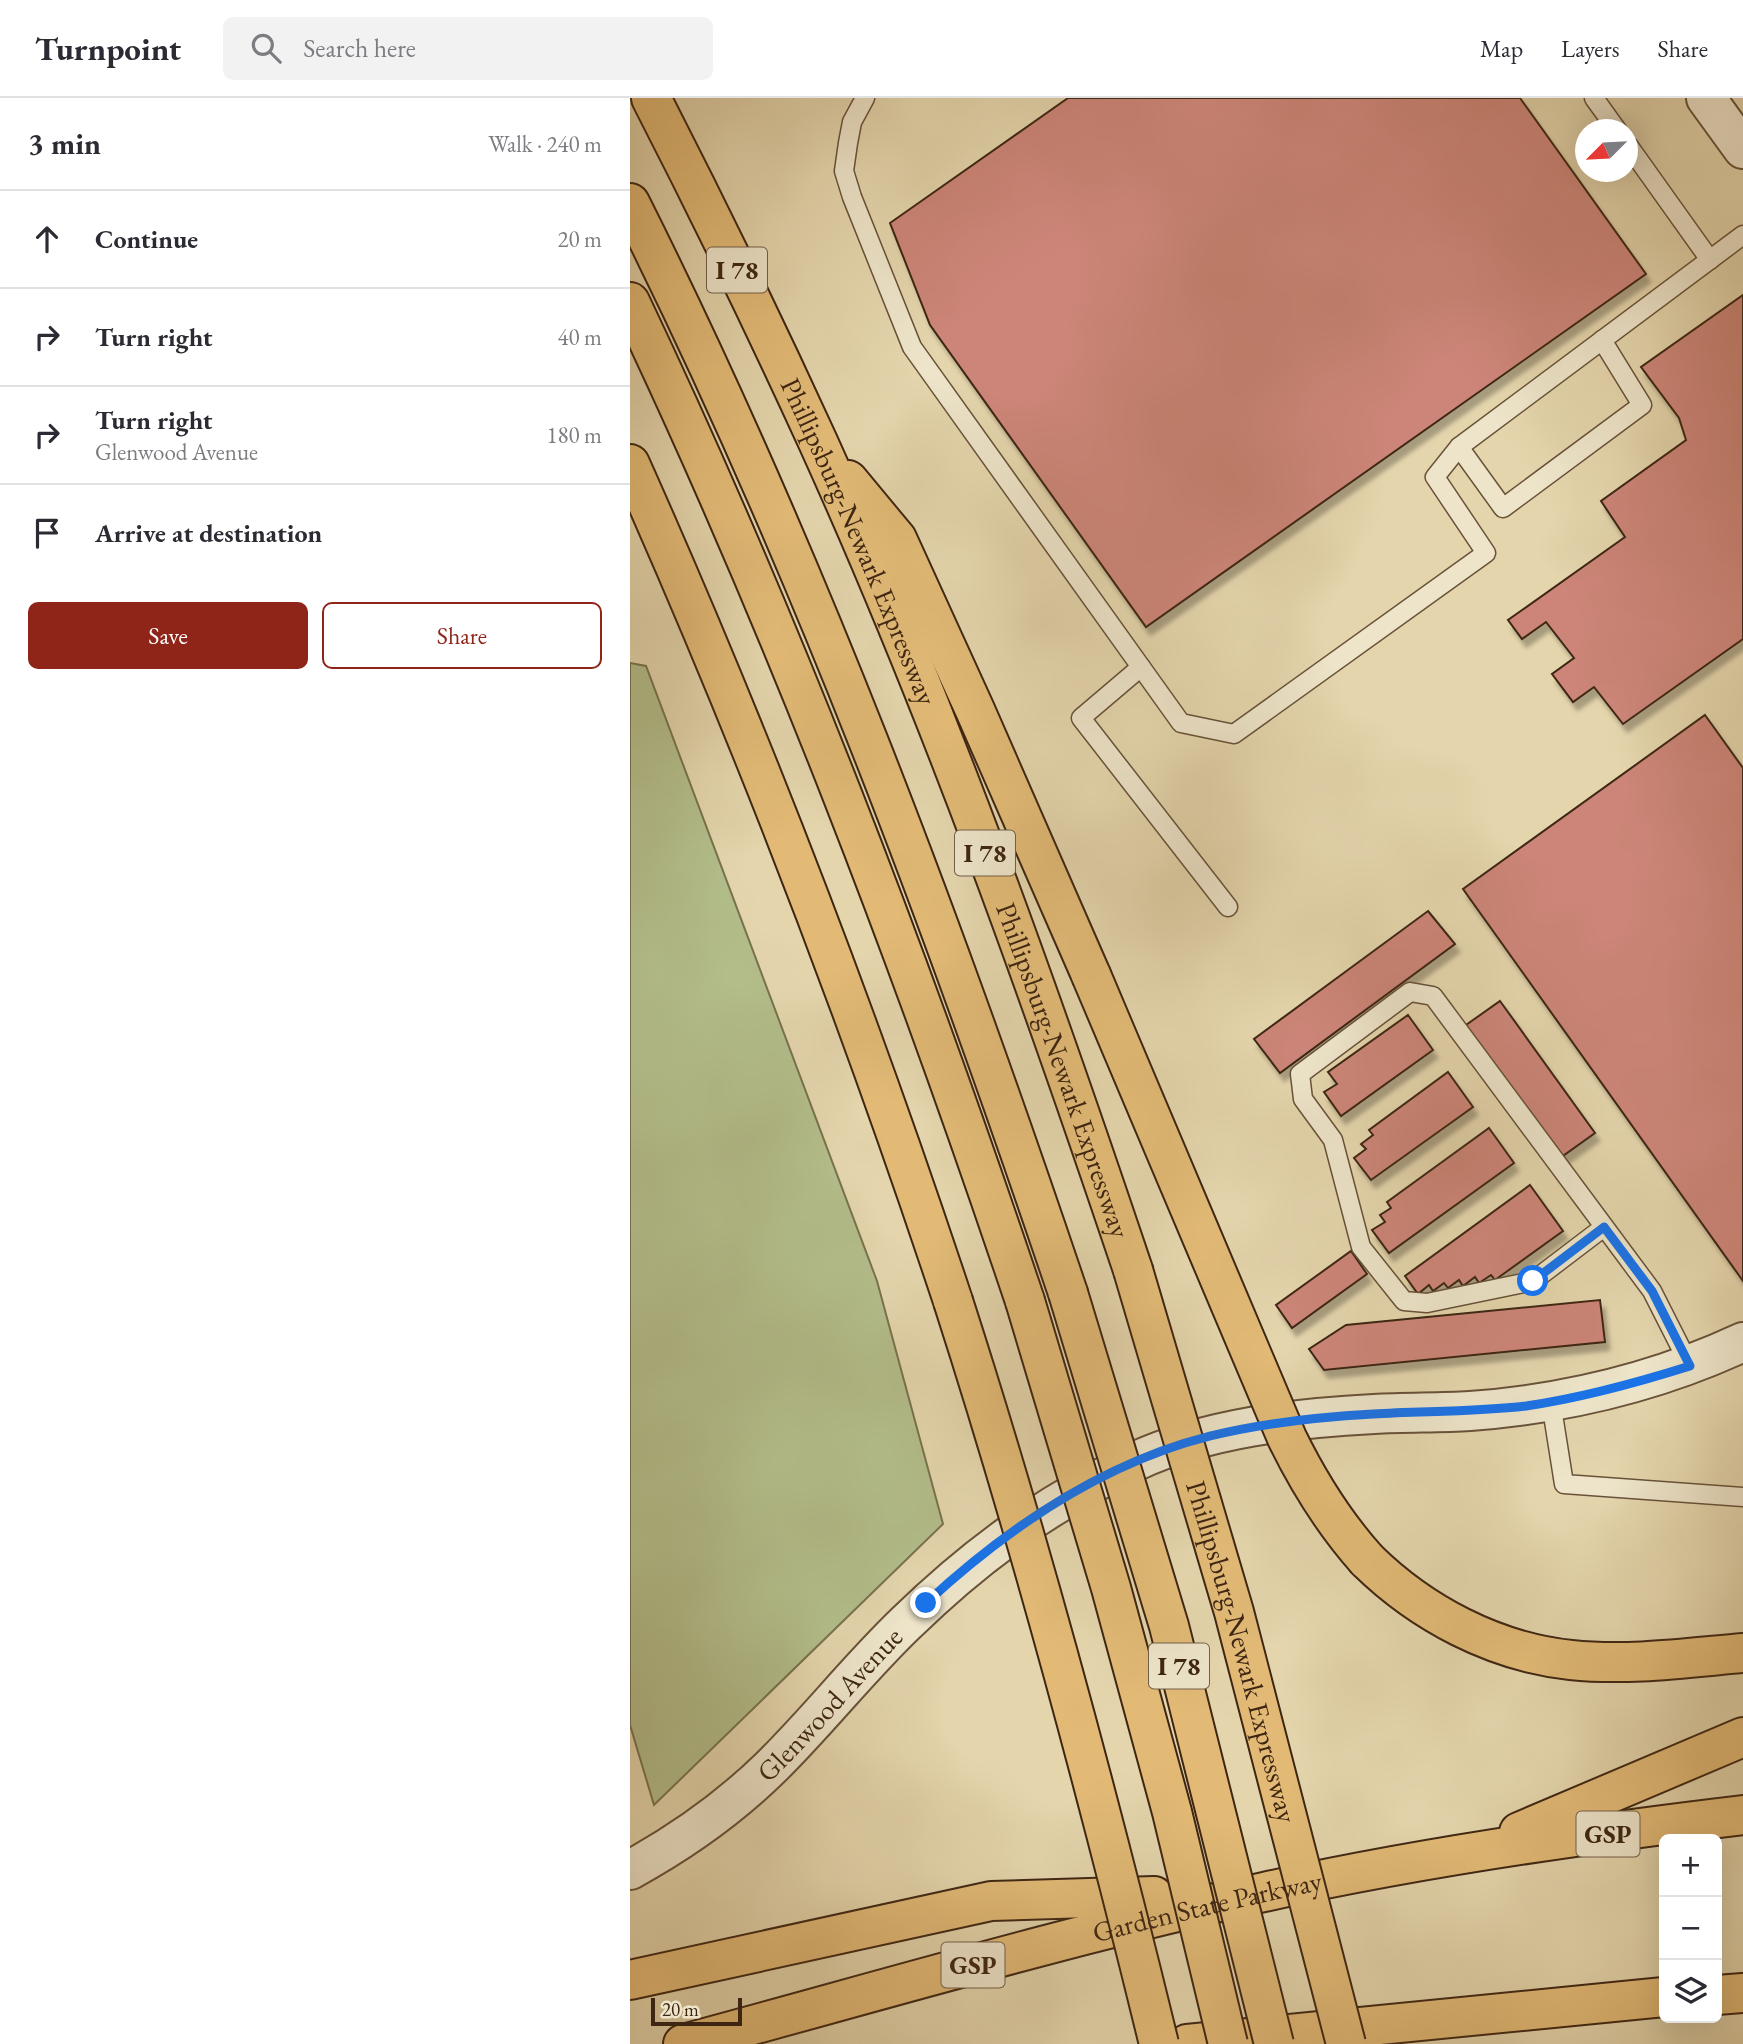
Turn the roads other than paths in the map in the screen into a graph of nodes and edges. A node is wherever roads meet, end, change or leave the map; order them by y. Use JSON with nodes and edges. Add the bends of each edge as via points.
{"nodes":[{"id":1,"x":651,"y":98,"type":"edge"},
{"id":2,"x":865,"y":98,"type":"edge"},
{"id":3,"x":1594,"y":98,"type":"edge"},
{"id":4,"x":1706,"y":98,"type":"edge"},
{"id":5,"x":1609,"y":119,"type":"edge"},
{"id":6,"x":1743,"y":149,"type":"edge"},
{"id":7,"x":1638,"y":159,"type":"edge"},
{"id":8,"x":630,"y":203,"type":"edge"},
{"id":9,"x":1743,"y":235,"type":"edge"},
{"id":10,"x":1710,"y":260,"type":"junction"},
{"id":11,"x":630,"y":302,"type":"edge"},
{"id":12,"x":1602,"y":340,"type":"junction"},
{"id":13,"x":818,"y":443,"type":"junction"},
{"id":14,"x":1459,"y":447,"type":"junction"},
{"id":15,"x":630,"y":464,"type":"edge"},
{"id":16,"x":1141,"y":667,"type":"junction"},
{"id":17,"x":1228,"y":907,"type":"dead end"},
{"id":18,"x":1604,"y":1227,"type":"junction"},
{"id":19,"x":1743,"y":1342,"type":"edge"},
{"id":20,"x":1690,"y":1366,"type":"junction"},
{"id":21,"x":1551,"y":1402,"type":"junction"},
{"id":22,"x":1743,"y":1497,"type":"edge"},
{"id":23,"x":1743,"y":1653,"type":"edge"},
{"id":24,"x":1743,"y":1737,"type":"edge"},
{"id":25,"x":1743,"y":1815,"type":"edge"},
{"id":26,"x":1289,"y":1817,"type":"junction"},
{"id":27,"x":1473,"y":1852,"type":"junction"},
{"id":28,"x":630,"y":1870,"type":"edge"},
{"id":29,"x":1264,"y":1892,"type":"junction"},
{"id":30,"x":630,"y":1980,"type":"edge"},
{"id":31,"x":1743,"y":1993,"type":"edge"},
{"id":32,"x":1722,"y":1995,"type":"edge"},
{"id":33,"x":1659,"y":1997,"type":"edge"},
{"id":34,"x":1203,"y":2043,"type":"edge"},
{"id":35,"x":683,"y":2044,"type":"edge"},
{"id":36,"x":1159,"y":2044,"type":"edge"},
{"id":37,"x":1274,"y":2044,"type":"edge"},
{"id":38,"x":1346,"y":2044,"type":"edge"},
{"id":39,"x":1371,"y":2044,"type":"edge"}],
"edges":[{"from":1,"to":13,"type":"highway","name":"Phillipsburg-Newark Expressway","number":"I 78"},
{"from":2,"to":16,"type":"lane","via":[[852,122],[845,171],[912,347]]},
{"from":3,"to":5,"type":"lane"},
{"from":4,"to":6,"type":"street"},
{"from":7,"to":10,"type":"lane"},
{"from":8,"to":37,"type":"highway","number":"I 78","bridge":true,"via":[[781,527],[929,895],[1005,1105],[1068,1293],[1168,1626]]},
{"from":9,"to":10,"type":"lane"},
{"from":10,"to":12,"type":"lane"},
{"from":11,"to":34,"type":"highway","number":"I 78","bridge":true,"via":[[765,602],[855,826],[930,1022],[1025,1301],[1172,1812]]},
{"from":12,"to":14,"type":"lane"},
{"from":12,"to":14,"type":"lane","via":[[1642,405],[1503,508]]},
{"from":13,"to":23,"type":"highway","bridge":true,"via":[[897,539],[1091,975],[1287,1438],[1330,1516],[1405,1595],[1476,1634],[1521,1650],[1597,1662]]},
{"from":13,"to":26,"type":"highway","name":"Phillipsburg-Newark Expressway","number":"I 78","bridge":true,"via":[[920,685],[1070,1084],[1133,1270],[1220,1560]]},
{"from":14,"to":16,"type":"lane","via":[[1435,477],[1486,553],[1234,734],[1181,723]]},
{"from":15,"to":36,"type":"highway","bridge":true,"via":[[740,721],[843,985],[953,1301],[1053,1632]]},
{"from":16,"to":17,"type":"lane","via":[[1081,718]]},
{"from":18,"to":18,"type":"lane","via":[[1433,996],[1410,992],[1300,1074],[1303,1099],[1333,1140],[1361,1247],[1404,1301],[1427,1303],[1533,1281]]},
{"from":18,"to":20,"type":"lane","via":[[1652,1291]]},
{"from":19,"to":20,"type":"street","name":"Glenwood Avenue"},
{"from":20,"to":21,"type":"street","name":"Glenwood Avenue"},
{"from":21,"to":22,"type":"lane","via":[[1564,1484]]},
{"from":21,"to":28,"type":"street","name":"Glenwood Avenue","via":[[1331,1417],[1246,1429],[1174,1447],[1104,1477],[1038,1514],[979,1556],[902,1626],[746,1790],[688,1835]]},
{"from":24,"to":27,"type":"highway"},
{"from":25,"to":27,"type":"highway","name":"Garden State Parkway","number":"GSP"},
{"from":26,"to":38,"type":"highway","name":"Phillipsburg-Newark Expressway","number":"I 78","bridge":true},
{"from":26,"to":39,"type":"highway","bridge":true},
{"from":27,"to":29,"type":"highway","name":"Garden State Parkway","number":"GSP"},
{"from":29,"to":30,"type":"highway","via":[[991,1902]]},
{"from":29,"to":35,"type":"highway","name":"Garden State Parkway","number":"GSP"},
{"from":31,"to":32,"type":"highway"},
{"from":33,"to":34,"type":"highway"}]}
